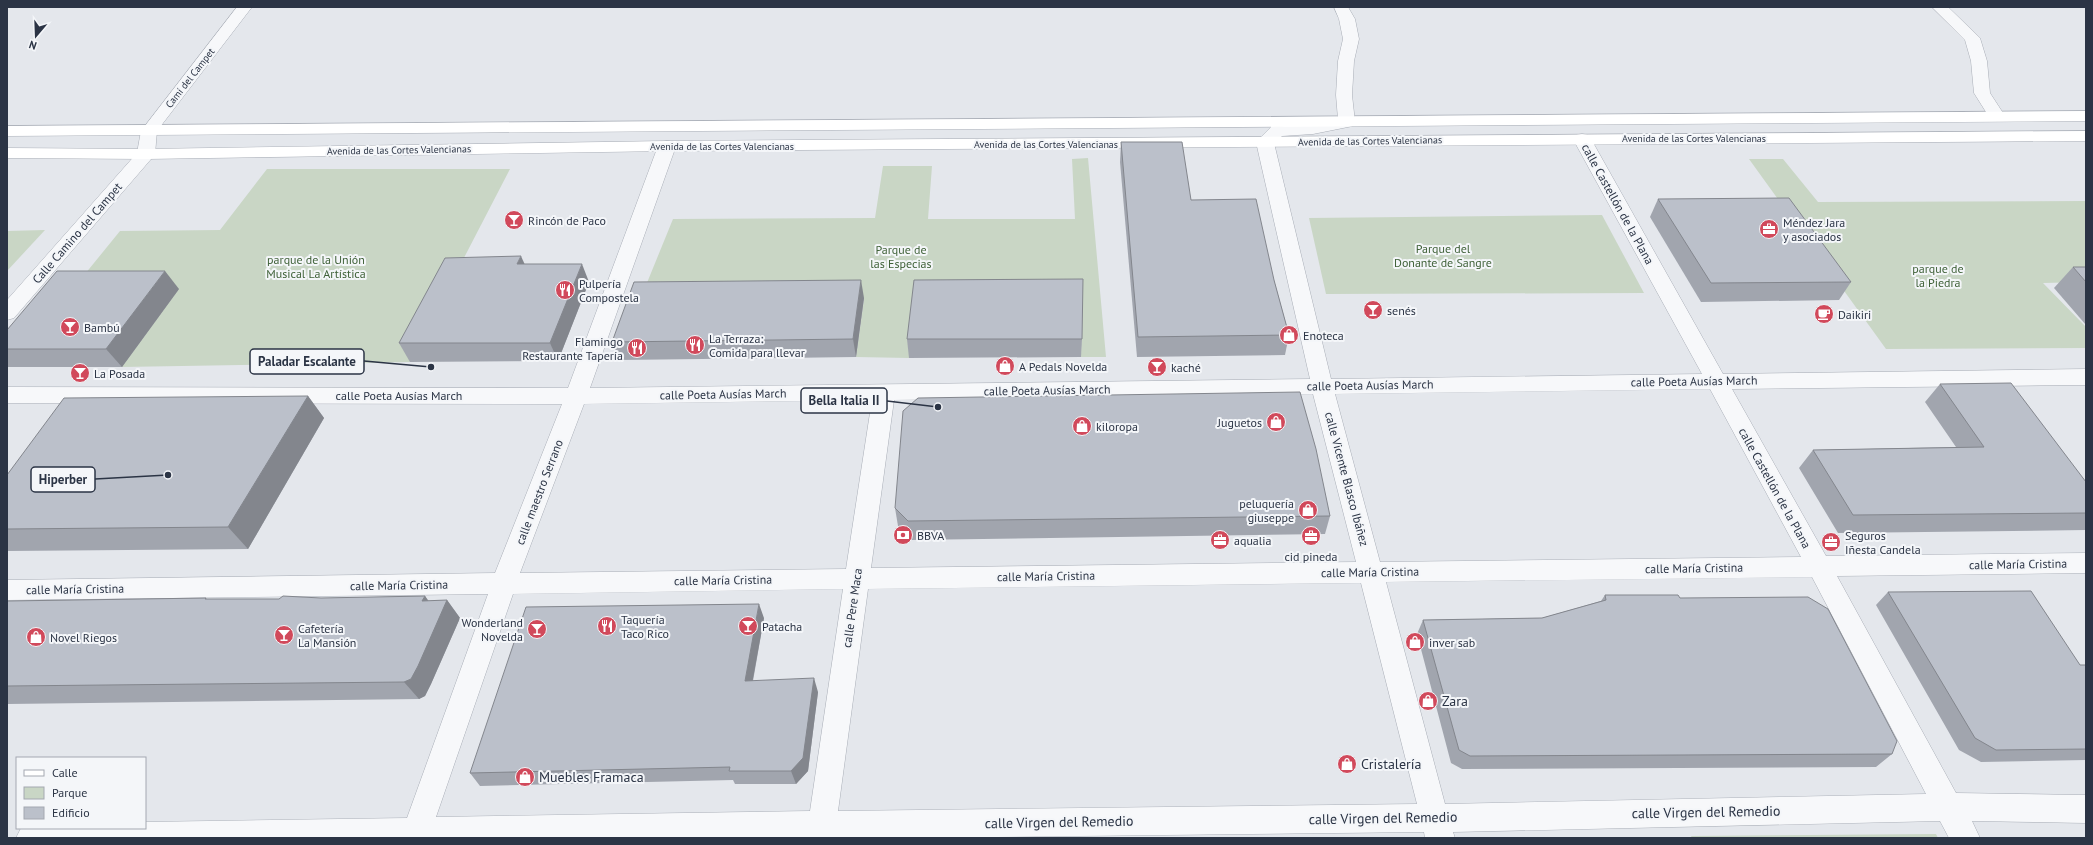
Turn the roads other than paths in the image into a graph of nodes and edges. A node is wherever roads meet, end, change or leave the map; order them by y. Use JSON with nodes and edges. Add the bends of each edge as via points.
{"nodes":[{"id":1,"x":245,"y":7,"type":"edge"},
{"id":2,"x":1342,"y":7,"type":"edge"},
{"id":3,"x":1939,"y":7,"type":"edge"},
{"id":4,"x":1997,"y":116,"type":"junction"},
{"id":5,"x":2086,"y":116,"type":"edge"},
{"id":6,"x":1347,"y":122,"type":"junction"},
{"id":7,"x":7,"y":131,"type":"edge"},
{"id":8,"x":149,"y":131,"type":"junction"},
{"id":9,"x":2086,"y":136,"type":"edge"},
{"id":10,"x":1582,"y":139,"type":"junction"},
{"id":11,"x":1265,"y":142,"type":"junction"},
{"id":12,"x":667,"y":146,"type":"junction"},
{"id":13,"x":7,"y":153,"type":"edge"},
{"id":14,"x":146,"y":154,"type":"junction"},
{"id":15,"x":7,"y":313,"type":"edge"},
{"id":16,"x":2086,"y":376,"type":"edge"},
{"id":17,"x":1715,"y":381,"type":"junction"},
{"id":18,"x":1322,"y":386,"type":"junction"},
{"id":19,"x":884,"y":392,"type":"junction"},
{"id":20,"x":7,"y":394,"type":"edge"},
{"id":21,"x":576,"y":396,"type":"junction"},
{"id":22,"x":2086,"y":563,"type":"edge"},
{"id":23,"x":1819,"y":566,"type":"junction"},
{"id":24,"x":1371,"y":572,"type":"junction"},
{"id":25,"x":856,"y":579,"type":"junction"},
{"id":26,"x":504,"y":583,"type":"junction"},
{"id":27,"x":7,"y":590,"type":"edge"},
{"id":28,"x":1948,"y":807,"type":"junction"},
{"id":29,"x":2086,"y":809,"type":"edge"},
{"id":30,"x":822,"y":825,"type":"junction"},
{"id":31,"x":1438,"y":828,"type":"edge"},
{"id":32,"x":897,"y":831,"type":"edge"},
{"id":33,"x":416,"y":835,"type":"edge"},
{"id":34,"x":122,"y":837,"type":"edge"},
{"id":35,"x":31,"y":838,"type":"edge"},
{"id":36,"x":1965,"y":838,"type":"edge"}],
"edges":[{"from":1,"to":8,"type":"street","name":"Camí del Campet"},
{"from":2,"to":6,"type":"street","via":[[1351,39],[1346,61],[1344,95]]},
{"from":3,"to":4,"type":"street","via":[[1972,38],[1979,62],[1982,93]]},
{"from":4,"to":5,"type":"street","name":"Avenida de las Cortes Valencianas"},
{"from":4,"to":6,"type":"street","name":"Avenida de las Cortes Valencianas"},
{"from":6,"to":8,"type":"street","name":"Avenida de las Cortes Valencianas"},
{"from":6,"to":11,"type":"street","via":[[1314,129],[1277,132]]},
{"from":7,"to":8,"type":"street","name":"Avenida de las Cortes Valencianas"},
{"from":8,"to":14,"type":"street"},
{"from":9,"to":10,"type":"street","name":"Avenida de las Cortes Valencianas"},
{"from":10,"to":11,"type":"street","name":"Avenida de las Cortes Valencianas"},
{"from":10,"to":17,"type":"street","name":"calle Castellón de la Plana"},
{"from":11,"to":12,"type":"street","name":"Avenida de las Cortes Valencianas"},
{"from":11,"to":18,"type":"street","name":"calle Vicente Blasco Ibáñez"},
{"from":12,"to":14,"type":"street","name":"Avenida de las Cortes Valencianas"},
{"from":12,"to":21,"type":"street","name":"calle maestro Serrano"},
{"from":13,"to":14,"type":"street","name":"Avenida de las Cortes Valencianas"},
{"from":14,"to":15,"type":"street","name":"Calle Camino del Campet"},
{"from":16,"to":17,"type":"street","name":"calle Poeta Ausías March"},
{"from":17,"to":18,"type":"street","name":"calle Poeta Ausías March"},
{"from":17,"to":23,"type":"street","name":"calle Castellón de la Plana"},
{"from":18,"to":19,"type":"street","name":"calle Poeta Ausías March"},
{"from":18,"to":24,"type":"street","name":"calle Vicente Blasco Ibáñez"},
{"from":19,"to":21,"type":"street","name":"calle Poeta Ausías March"},
{"from":19,"to":25,"type":"street","name":"calle Pere Maca"},
{"from":20,"to":21,"type":"street","name":"calle Poeta Ausías March"},
{"from":21,"to":26,"type":"street","name":"calle maestro Serrano"},
{"from":22,"to":23,"type":"street","name":"calle María Cristina"},
{"from":23,"to":24,"type":"street","name":"calle María Cristina"},
{"from":23,"to":28,"type":"street","name":"calle Castellón de la Plana"},
{"from":24,"to":25,"type":"street","name":"calle María Cristina"},
{"from":24,"to":31,"type":"street","name":"calle Vicente Blasco Ibáñez"},
{"from":25,"to":26,"type":"street","name":"calle María Cristina"},
{"from":25,"to":30,"type":"street","name":"calle Pere Maca"},
{"from":26,"to":27,"type":"street","name":"calle María Cristina"},
{"from":26,"to":33,"type":"street","name":"calle maestro Serrano"},
{"from":28,"to":29,"type":"street","name":"calle Virgen del Remedio"},
{"from":28,"to":31,"type":"street","name":"calle Virgen del Remedio"},
{"from":28,"to":36,"type":"street","name":"calle Castellón de la Plana"},
{"from":30,"to":32,"type":"street","name":"calle Virgen del Remedio"},
{"from":30,"to":33,"type":"street","name":"calle Virgen del Remedio"},
{"from":31,"to":32,"type":"street","name":"calle Virgen del Remedio"},
{"from":33,"to":34,"type":"street","name":"calle Virgen del Remedio"},
{"from":34,"to":35,"type":"street","name":"calle Virgen del Remedio"}]}
